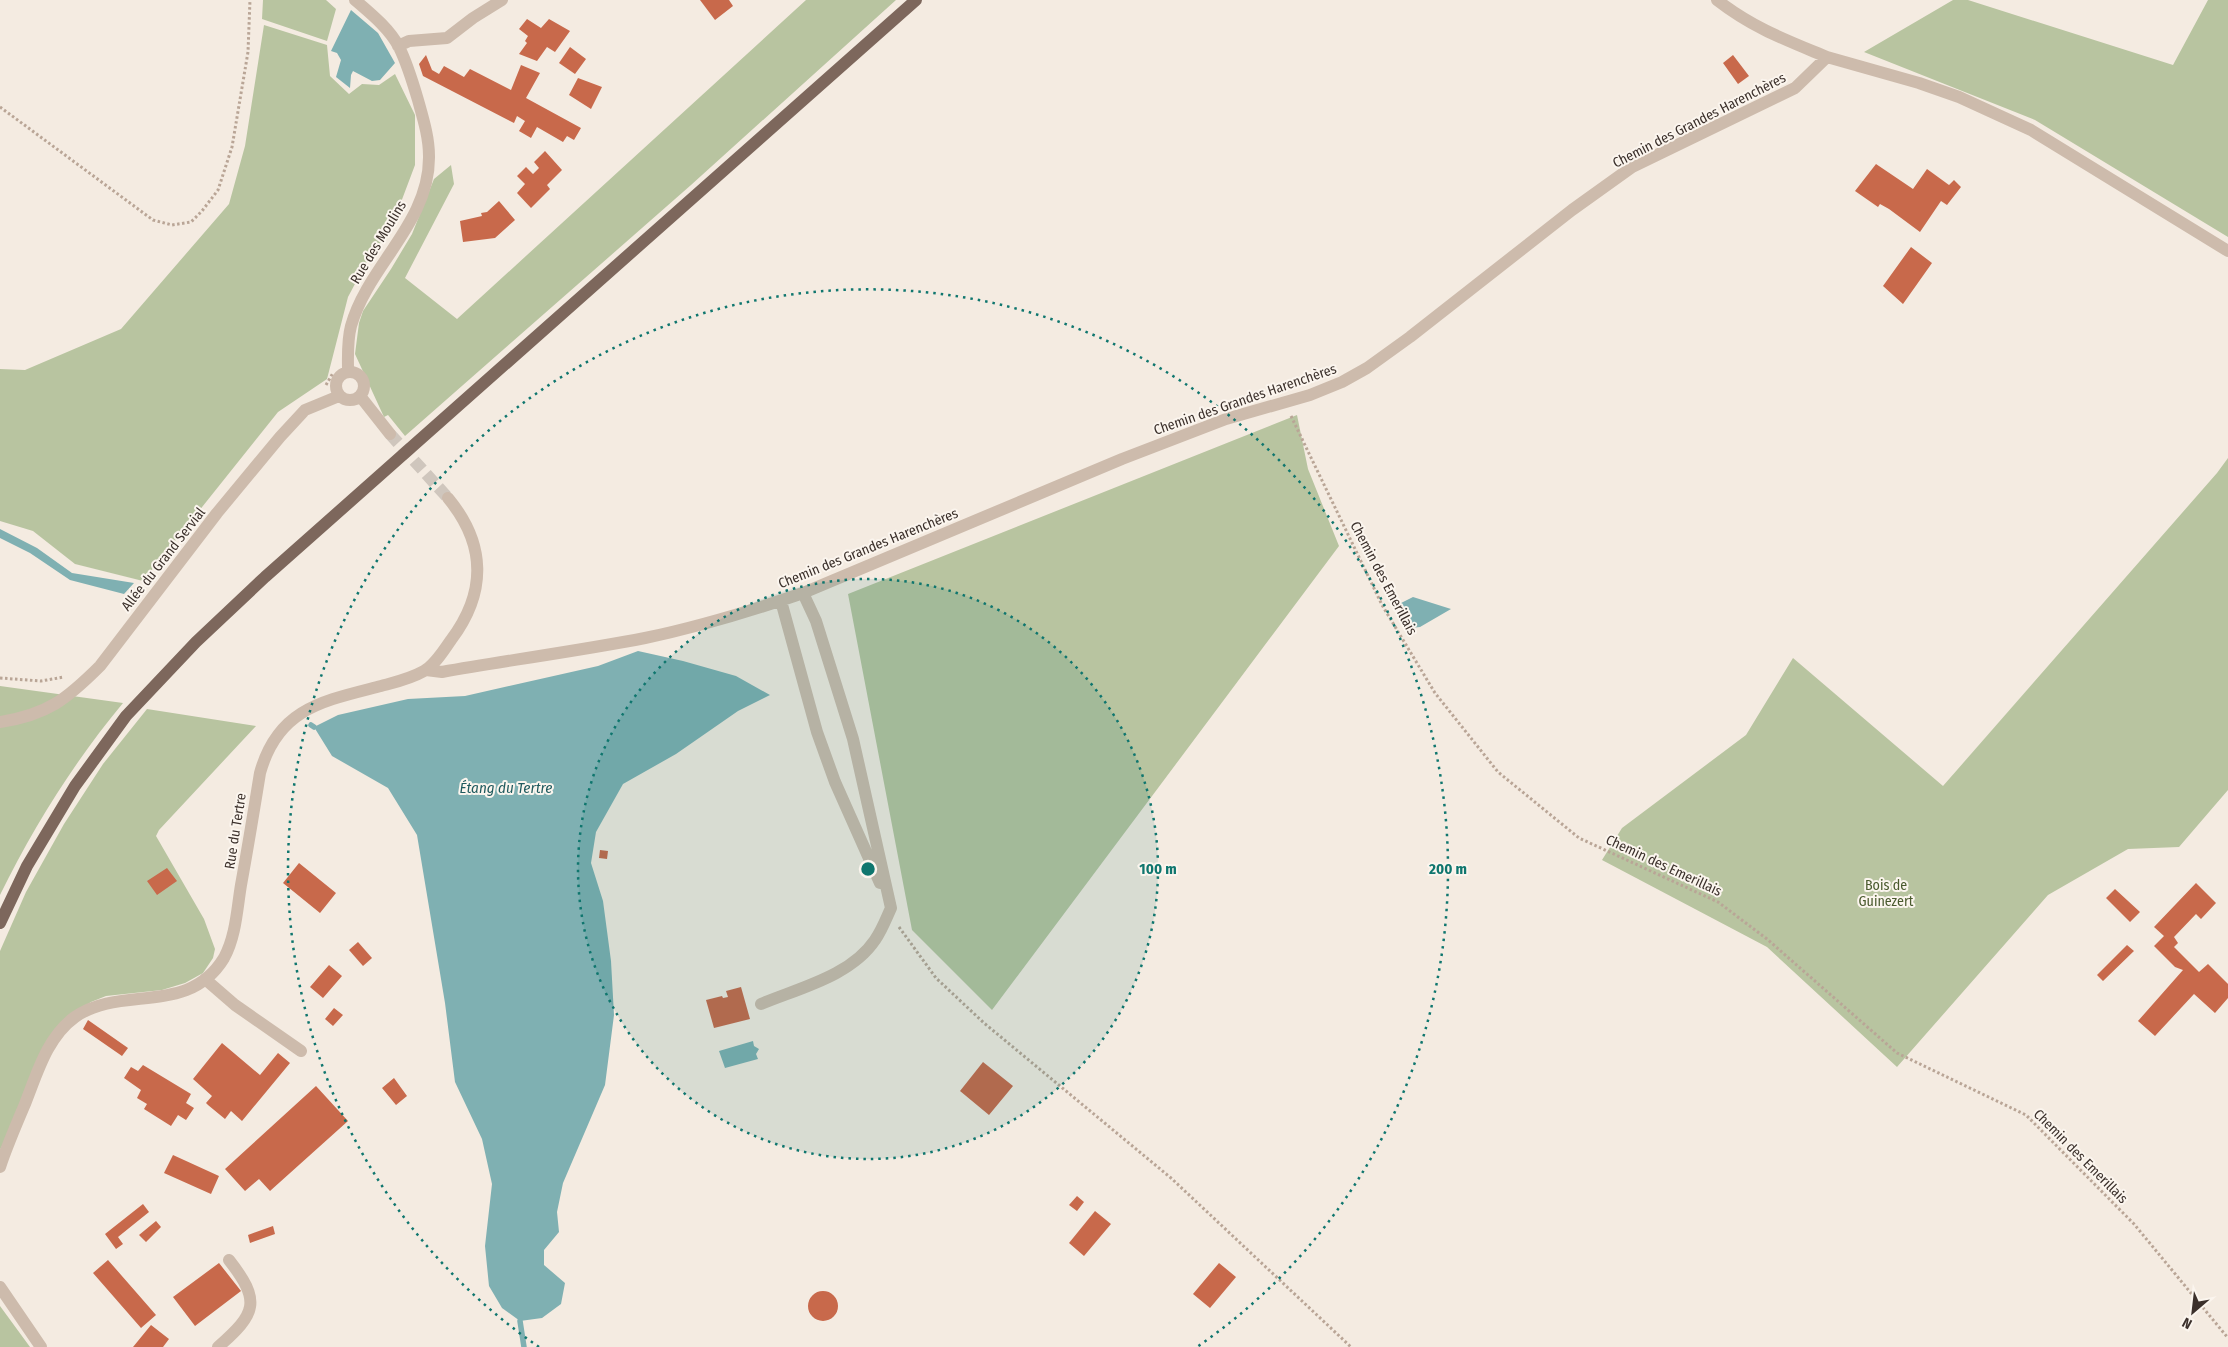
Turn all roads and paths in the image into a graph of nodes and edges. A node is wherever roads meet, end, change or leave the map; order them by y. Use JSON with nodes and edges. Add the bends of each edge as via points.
{"nodes":[{"id":1,"x":250,"y":0,"type":"edge"},
{"id":2,"x":354,"y":0,"type":"edge"},
{"id":3,"x":502,"y":0,"type":"edge"},
{"id":4,"x":916,"y":0,"type":"edge"},
{"id":5,"x":1717,"y":0,"type":"edge"},
{"id":6,"x":398,"y":46,"type":"junction"},
{"id":7,"x":1827,"y":57,"type":"junction"},
{"id":8,"x":0,"y":107,"type":"edge"},
{"id":9,"x":2228,"y":251,"type":"edge"},
{"id":10,"x":348,"y":371,"type":"junction"},
{"id":11,"x":339,"y":396,"type":"junction"},
{"id":12,"x":360,"y":396,"type":"junction"},
{"id":13,"x":1283,"y":401,"type":"junction"},
{"id":14,"x":390,"y":434,"type":"tunnel mouth"},
{"id":15,"x":448,"y":498,"type":"tunnel mouth"},
{"id":16,"x":803,"y":594,"type":"junction"},
{"id":17,"x":781,"y":601,"type":"junction"},
{"id":18,"x":426,"y":670,"type":"junction"},
{"id":19,"x":70,"y":676,"type":"dead end"},
{"id":20,"x":0,"y":678,"type":"edge"},
{"id":21,"x":0,"y":722,"type":"edge"},
{"id":22,"x":891,"y":908,"type":"junction"},
{"id":23,"x":0,"y":923,"type":"edge"},
{"id":24,"x":204,"y":979,"type":"junction"},
{"id":25,"x":761,"y":1004,"type":"dead end"},
{"id":26,"x":301,"y":1051,"type":"dead end"},
{"id":27,"x":0,"y":1167,"type":"edge"},
{"id":28,"x":229,"y":1260,"type":"dead end"},
{"id":29,"x":0,"y":1287,"type":"edge"},
{"id":30,"x":2228,"y":1338,"type":"edge"},
{"id":31,"x":41,"y":1347,"type":"edge"},
{"id":32,"x":218,"y":1347,"type":"edge"},
{"id":33,"x":1351,"y":1347,"type":"edge"}],
"edges":[{"from":1,"to":8,"type":"path","via":[[248,52],[232,147],[218,190],[191,222],[172,225],[153,220]]},
{"from":2,"to":6,"type":"street","name":"Rue des Moulins","via":[[375,17]]},
{"from":3,"to":6,"type":"street","via":[[447,38],[409,40]]},
{"from":4,"to":23,"type":"main road","via":[[196,642],[126,716],[75,786],[27,866]]},
{"from":5,"to":7,"type":"street","via":[[1763,31]]},
{"from":6,"to":10,"type":"street","name":"Rue des Moulins","via":[[413,83],[426,132],[429,156],[425,186],[412,221],[362,298],[351,325]]},
{"from":7,"to":9,"type":"street","via":[[1951,95],[2031,130]]},
{"from":7,"to":13,"type":"street","name":"Chemin des Grandes Harenchères","via":[[1795,88],[1632,168],[1366,368],[1310,395]]},
{"from":10,"to":11,"type":"street","via":[[337,378],[335,387]]},
{"from":10,"to":12,"type":"street","via":[[358,374],[364,382]]},
{"from":11,"to":12,"type":"street","via":[[352,400]]},
{"from":11,"to":21,"type":"street","name":"Allée du Grand Servial","via":[[305,410],[280,437],[217,513],[100,666],[79,687],[45,711]]},
{"from":12,"to":14,"type":"street"},
{"from":13,"to":16,"type":"street","name":"Chemin des Grandes Harenchères","via":[[1122,459]]},
{"from":13,"to":30,"type":"path","name":"Chemin des Emerillais","via":[[1382,605],[1435,693],[1498,772],[1580,838],[1718,902],[1767,939],[1897,1053],[2026,1115],[2134,1224]]},
{"from":15,"to":18,"type":"street","name":"Rue du Tertre","via":[[459,511],[472,539],[478,586],[460,629]]},
{"from":16,"to":17,"type":"street","name":"Chemin des Grandes Harenchères"},
{"from":16,"to":22,"type":"street","via":[[816,621],[853,739]]},
{"from":17,"to":18,"type":"street","name":"Chemin des Grandes Harenchères","via":[[646,638],[442,672]]},
{"from":17,"to":22,"type":"street","via":[[835,782]]},
{"from":18,"to":24,"type":"street","name":"Rue du Tertre","via":[[407,679],[312,706],[299,713],[278,734],[260,773],[230,945],[215,969]]},
{"from":19,"to":20,"type":"path","via":[[41,681]]},
{"from":22,"to":25,"type":"street","via":[[871,945],[839,971]]},
{"from":22,"to":33,"type":"path","via":[[902,934],[936,978],[1171,1178]]},
{"from":24,"to":26,"type":"street"},
{"from":24,"to":27,"type":"street","name":"Rue du Tertre","via":[[194,987],[169,996],[99,1005],[83,1012],[62,1029],[45,1055]]},
{"from":28,"to":32,"type":"street","via":[[248,1288],[250,1305],[242,1324]]},
{"from":29,"to":31,"type":"street"}]}
